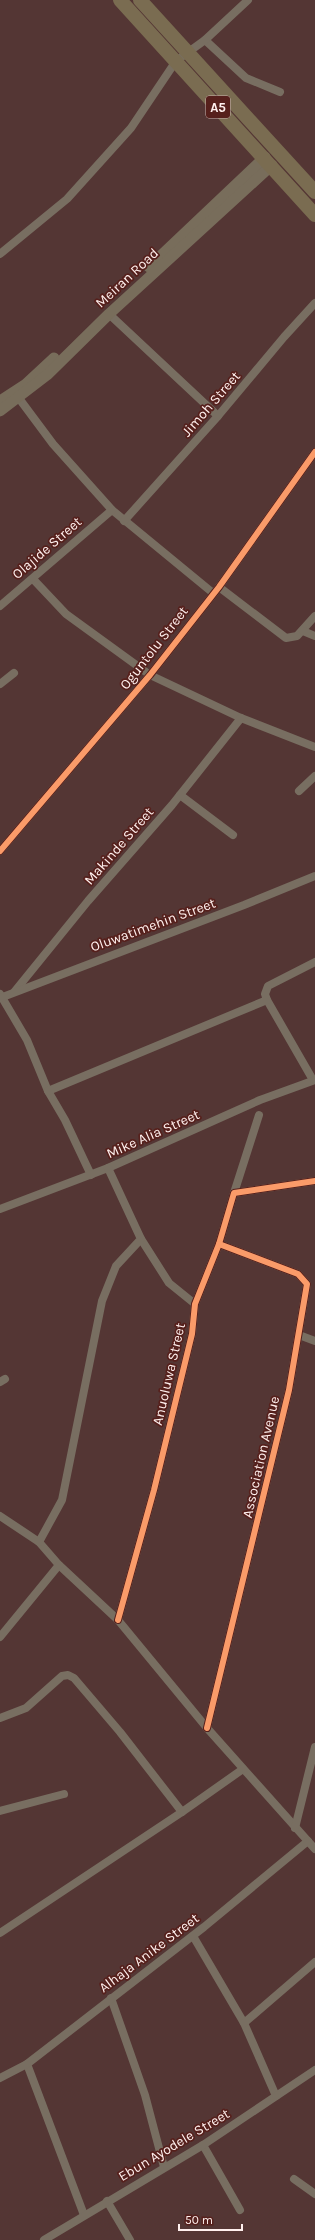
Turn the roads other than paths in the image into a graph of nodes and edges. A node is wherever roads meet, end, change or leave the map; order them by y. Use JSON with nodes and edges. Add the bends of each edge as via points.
{"nodes":[{"id":1,"x":120,"y":0,"type":"edge"},
{"id":2,"x":140,"y":0,"type":"edge"},
{"id":3,"x":248,"y":0,"type":"edge"},
{"id":4,"x":205,"y":40,"type":"junction"},
{"id":5,"x":187,"y":52,"type":"junction"},
{"id":6,"x":176,"y":61,"type":"junction"},
{"id":7,"x":280,"y":92,"type":"dead end"},
{"id":8,"x":268,"y":161,"type":"junction"},
{"id":9,"x":315,"y":192,"type":"edge"},
{"id":10,"x":315,"y":215,"type":"edge"},
{"id":11,"x":0,"y":254,"type":"edge"},
{"id":12,"x":315,"y":302,"type":"edge"},
{"id":13,"x":109,"y":314,"type":"junction"},
{"id":14,"x":17,"y":395,"type":"junction"},
{"id":15,"x":0,"y":401,"type":"edge"},
{"id":16,"x":0,"y":411,"type":"edge"},
{"id":17,"x":218,"y":416,"type":"junction"},
{"id":18,"x":315,"y":452,"type":"edge"},
{"id":19,"x":112,"y":510,"type":"junction"},
{"id":20,"x":124,"y":520,"type":"junction"},
{"id":21,"x":33,"y":579,"type":"junction"},
{"id":22,"x":216,"y":590,"type":"junction"},
{"id":23,"x":0,"y":606,"type":"edge"},
{"id":24,"x":315,"y":616,"type":"edge"},
{"id":25,"x":303,"y":631,"type":"junction"},
{"id":26,"x":315,"y":636,"type":"edge"},
{"id":27,"x":14,"y":673,"type":"dead end"},
{"id":28,"x":150,"y":675,"type":"junction"},
{"id":29,"x":0,"y":684,"type":"edge"},
{"id":30,"x":241,"y":718,"type":"junction"},
{"id":31,"x":315,"y":747,"type":"edge"},
{"id":32,"x":315,"y":776,"type":"edge"},
{"id":33,"x":299,"y":791,"type":"dead end"},
{"id":34,"x":180,"y":795,"type":"junction"},
{"id":35,"x":233,"y":835,"type":"dead end"},
{"id":36,"x":0,"y":851,"type":"edge"},
{"id":37,"x":315,"y":876,"type":"edge"},
{"id":38,"x":315,"y":962,"type":"edge"},
{"id":39,"x":15,"y":991,"type":"junction"},
{"id":40,"x":1,"y":996,"type":"edge"},
{"id":41,"x":267,"y":1000,"type":"junction"},
{"id":42,"x":314,"y":1080,"type":"edge"},
{"id":43,"x":48,"y":1091,"type":"junction"},
{"id":44,"x":259,"y":1115,"type":"dead end"},
{"id":45,"x":108,"y":1168,"type":"junction"},
{"id":46,"x":91,"y":1175,"type":"junction"},
{"id":47,"x":315,"y":1181,"type":"edge"},
{"id":48,"x":234,"y":1193,"type":"junction"},
{"id":49,"x":1,"y":1206,"type":"edge"},
{"id":50,"x":141,"y":1239,"type":"junction"},
{"id":51,"x":219,"y":1244,"type":"junction"},
{"id":52,"x":195,"y":1304,"type":"junction"},
{"id":53,"x":299,"y":1335,"type":"junction"},
{"id":54,"x":315,"y":1341,"type":"edge"},
{"id":55,"x":0,"y":1516,"type":"edge"},
{"id":56,"x":39,"y":1542,"type":"junction"},
{"id":57,"x":59,"y":1565,"type":"junction"},
{"id":58,"x":118,"y":1620,"type":"junction"},
{"id":59,"x":0,"y":1637,"type":"edge"},
{"id":60,"x":0,"y":1718,"type":"edge"},
{"id":61,"x":207,"y":1728,"type":"junction"},
{"id":62,"x":315,"y":1747,"type":"edge"},
{"id":63,"x":243,"y":1769,"type":"junction"},
{"id":64,"x":64,"y":1794,"type":"dead end"},
{"id":65,"x":0,"y":1811,"type":"edge"},
{"id":66,"x":182,"y":1812,"type":"junction"},
{"id":67,"x":295,"y":1828,"type":"junction"},
{"id":68,"x":308,"y":1841,"type":"junction"},
{"id":69,"x":315,"y":1850,"type":"edge"},
{"id":70,"x":0,"y":1933,"type":"edge"},
{"id":71,"x":193,"y":1936,"type":"junction"},
{"id":72,"x":315,"y":1962,"type":"edge"},
{"id":73,"x":111,"y":1998,"type":"junction"},
{"id":74,"x":244,"y":2023,"type":"junction"},
{"id":75,"x":27,"y":2064,"type":"junction"},
{"id":76,"x":315,"y":2070,"type":"edge"},
{"id":77,"x":0,"y":2078,"type":"edge"},
{"id":78,"x":276,"y":2096,"type":"junction"},
{"id":79,"x":203,"y":2145,"type":"junction"},
{"id":80,"x":164,"y":2167,"type":"junction"},
{"id":81,"x":294,"y":2179,"type":"dead end"},
{"id":82,"x":315,"y":2194,"type":"edge"},
{"id":83,"x":107,"y":2201,"type":"junction"},
{"id":84,"x":240,"y":2210,"type":"dead end"},
{"id":85,"x":84,"y":2215,"type":"junction"},
{"id":86,"x":44,"y":2240,"type":"edge"},
{"id":87,"x":130,"y":2240,"type":"edge"}],
"edges":[{"from":1,"to":6,"type":"highway","number":"A5"},
{"from":2,"to":5,"type":"highway","number":"A5"},
{"from":3,"to":4,"type":"street"},
{"from":4,"to":5,"type":"street"},
{"from":4,"to":7,"type":"street","via":[[246,78]]},
{"from":5,"to":6,"type":"street"},
{"from":5,"to":9,"type":"highway","number":"A5"},
{"from":6,"to":8,"type":"highway","number":"A5"},
{"from":6,"to":11,"type":"street","via":[[131,128],[67,199]]},
{"from":8,"to":10,"type":"highway","number":"A5"},
{"from":8,"to":13,"type":"main road","name":"Meiran Road"},
{"from":8,"to":14,"type":"main road","name":"Meiran Road"},
{"from":12,"to":17,"type":"street","name":"Jimoh Street"},
{"from":13,"to":14,"type":"main road","name":"Meiran Road","via":[[47,375]]},
{"from":13,"to":17,"type":"street"},
{"from":14,"to":15,"type":"main road","name":"Meiran Road"},
{"from":14,"to":16,"type":"main road","name":"Meiran Road"},
{"from":14,"to":19,"type":"street","via":[[53,444]]},
{"from":17,"to":20,"type":"street","name":"Jimoh Street"},
{"from":18,"to":22,"type":"street","name":"Oguntolu Street"},
{"from":19,"to":20,"type":"street"},
{"from":19,"to":21,"type":"street","name":"Olajide Street"},
{"from":20,"to":22,"type":"street"},
{"from":21,"to":23,"type":"street","name":"Olajide Street"},
{"from":21,"to":28,"type":"street","via":[[66,614]]},
{"from":22,"to":25,"type":"street","via":[[286,638],[297,636]]},
{"from":22,"to":28,"type":"street","name":"Oguntolu Street"},
{"from":24,"to":25,"type":"street"},
{"from":25,"to":26,"type":"street"},
{"from":27,"to":29,"type":"street"},
{"from":28,"to":30,"type":"street"},
{"from":28,"to":36,"type":"street","name":"Oguntolu Street"},
{"from":30,"to":31,"type":"street"},
{"from":30,"to":34,"type":"street","name":"Makinde Street"},
{"from":32,"to":33,"type":"street"},
{"from":34,"to":35,"type":"street"},
{"from":34,"to":39,"type":"street","name":"Makinde Street","via":[[88,901]]},
{"from":37,"to":39,"type":"street","name":"Oluwatimehin Street","via":[[244,906]]},
{"from":38,"to":41,"type":"street","via":[[268,986]]},
{"from":39,"to":40,"type":"street","name":"Oluwatimehin Street"},
{"from":40,"to":43,"type":"street","via":[[26,1040]]},
{"from":41,"to":42,"type":"street"},
{"from":41,"to":43,"type":"street"},
{"from":42,"to":45,"type":"street","name":"Mike Alia Street","via":[[260,1100]]},
{"from":43,"to":46,"type":"street"},
{"from":44,"to":48,"type":"street","name":"Anuoluwa Street"},
{"from":45,"to":46,"type":"street","name":"Mike Alia Street"},
{"from":45,"to":50,"type":"street"},
{"from":46,"to":49,"type":"street","name":"Mike Alia Street"},
{"from":47,"to":48,"type":"street"},
{"from":48,"to":51,"type":"street","name":"Anuoluwa Street"},
{"from":50,"to":52,"type":"street","via":[[169,1283]]},
{"from":50,"to":56,"type":"street","via":[[116,1266],[102,1301],[62,1500]]},
{"from":51,"to":52,"type":"street","name":"Anuoluwa Street"},
{"from":51,"to":53,"type":"street","name":"Association Avenue","via":[[298,1274],[306,1284]]},
{"from":52,"to":58,"type":"street","name":"Anuoluwa Street","via":[[190,1342],[154,1490]]},
{"from":53,"to":54,"type":"street"},
{"from":53,"to":61,"type":"street","name":"Association Avenue","via":[[287,1397]]},
{"from":55,"to":56,"type":"street"},
{"from":56,"to":57,"type":"street"},
{"from":57,"to":58,"type":"street"},
{"from":57,"to":59,"type":"street","via":[[15,1622]]},
{"from":58,"to":61,"type":"street"},
{"from":60,"to":66,"type":"street","via":[[26,1708],[62,1676],[74,1678]]},
{"from":61,"to":63,"type":"street"},
{"from":62,"to":67,"type":"street"},
{"from":63,"to":66,"type":"street"},
{"from":63,"to":67,"type":"street"},
{"from":64,"to":65,"type":"street"},
{"from":66,"to":70,"type":"street"},
{"from":67,"to":68,"type":"street"},
{"from":68,"to":69,"type":"street"},
{"from":68,"to":71,"type":"street","name":"Alhaja Anike Street"},
{"from":71,"to":73,"type":"street","name":"Alhaja Anike Street"},
{"from":71,"to":74,"type":"street"},
{"from":72,"to":74,"type":"street"},
{"from":73,"to":75,"type":"street","name":"Alhaja Anike Street"},
{"from":73,"to":80,"type":"street","via":[[144,2095]]},
{"from":74,"to":78,"type":"street"},
{"from":75,"to":77,"type":"street","name":"Alhaja Anike Street"},
{"from":75,"to":85,"type":"street"},
{"from":76,"to":78,"type":"street","name":"Ebun Ayodele Street"},
{"from":78,"to":79,"type":"street","name":"Ebun Ayodele Street"},
{"from":79,"to":80,"type":"street","name":"Ebun Ayodele Street"},
{"from":79,"to":84,"type":"street"},
{"from":80,"to":83,"type":"street","name":"Ebun Ayodele Street"},
{"from":81,"to":82,"type":"street"},
{"from":83,"to":85,"type":"street","name":"Ebun Ayodele Street"},
{"from":83,"to":87,"type":"street"},
{"from":85,"to":86,"type":"street","name":"Ebun Ayodele Street"}]}
